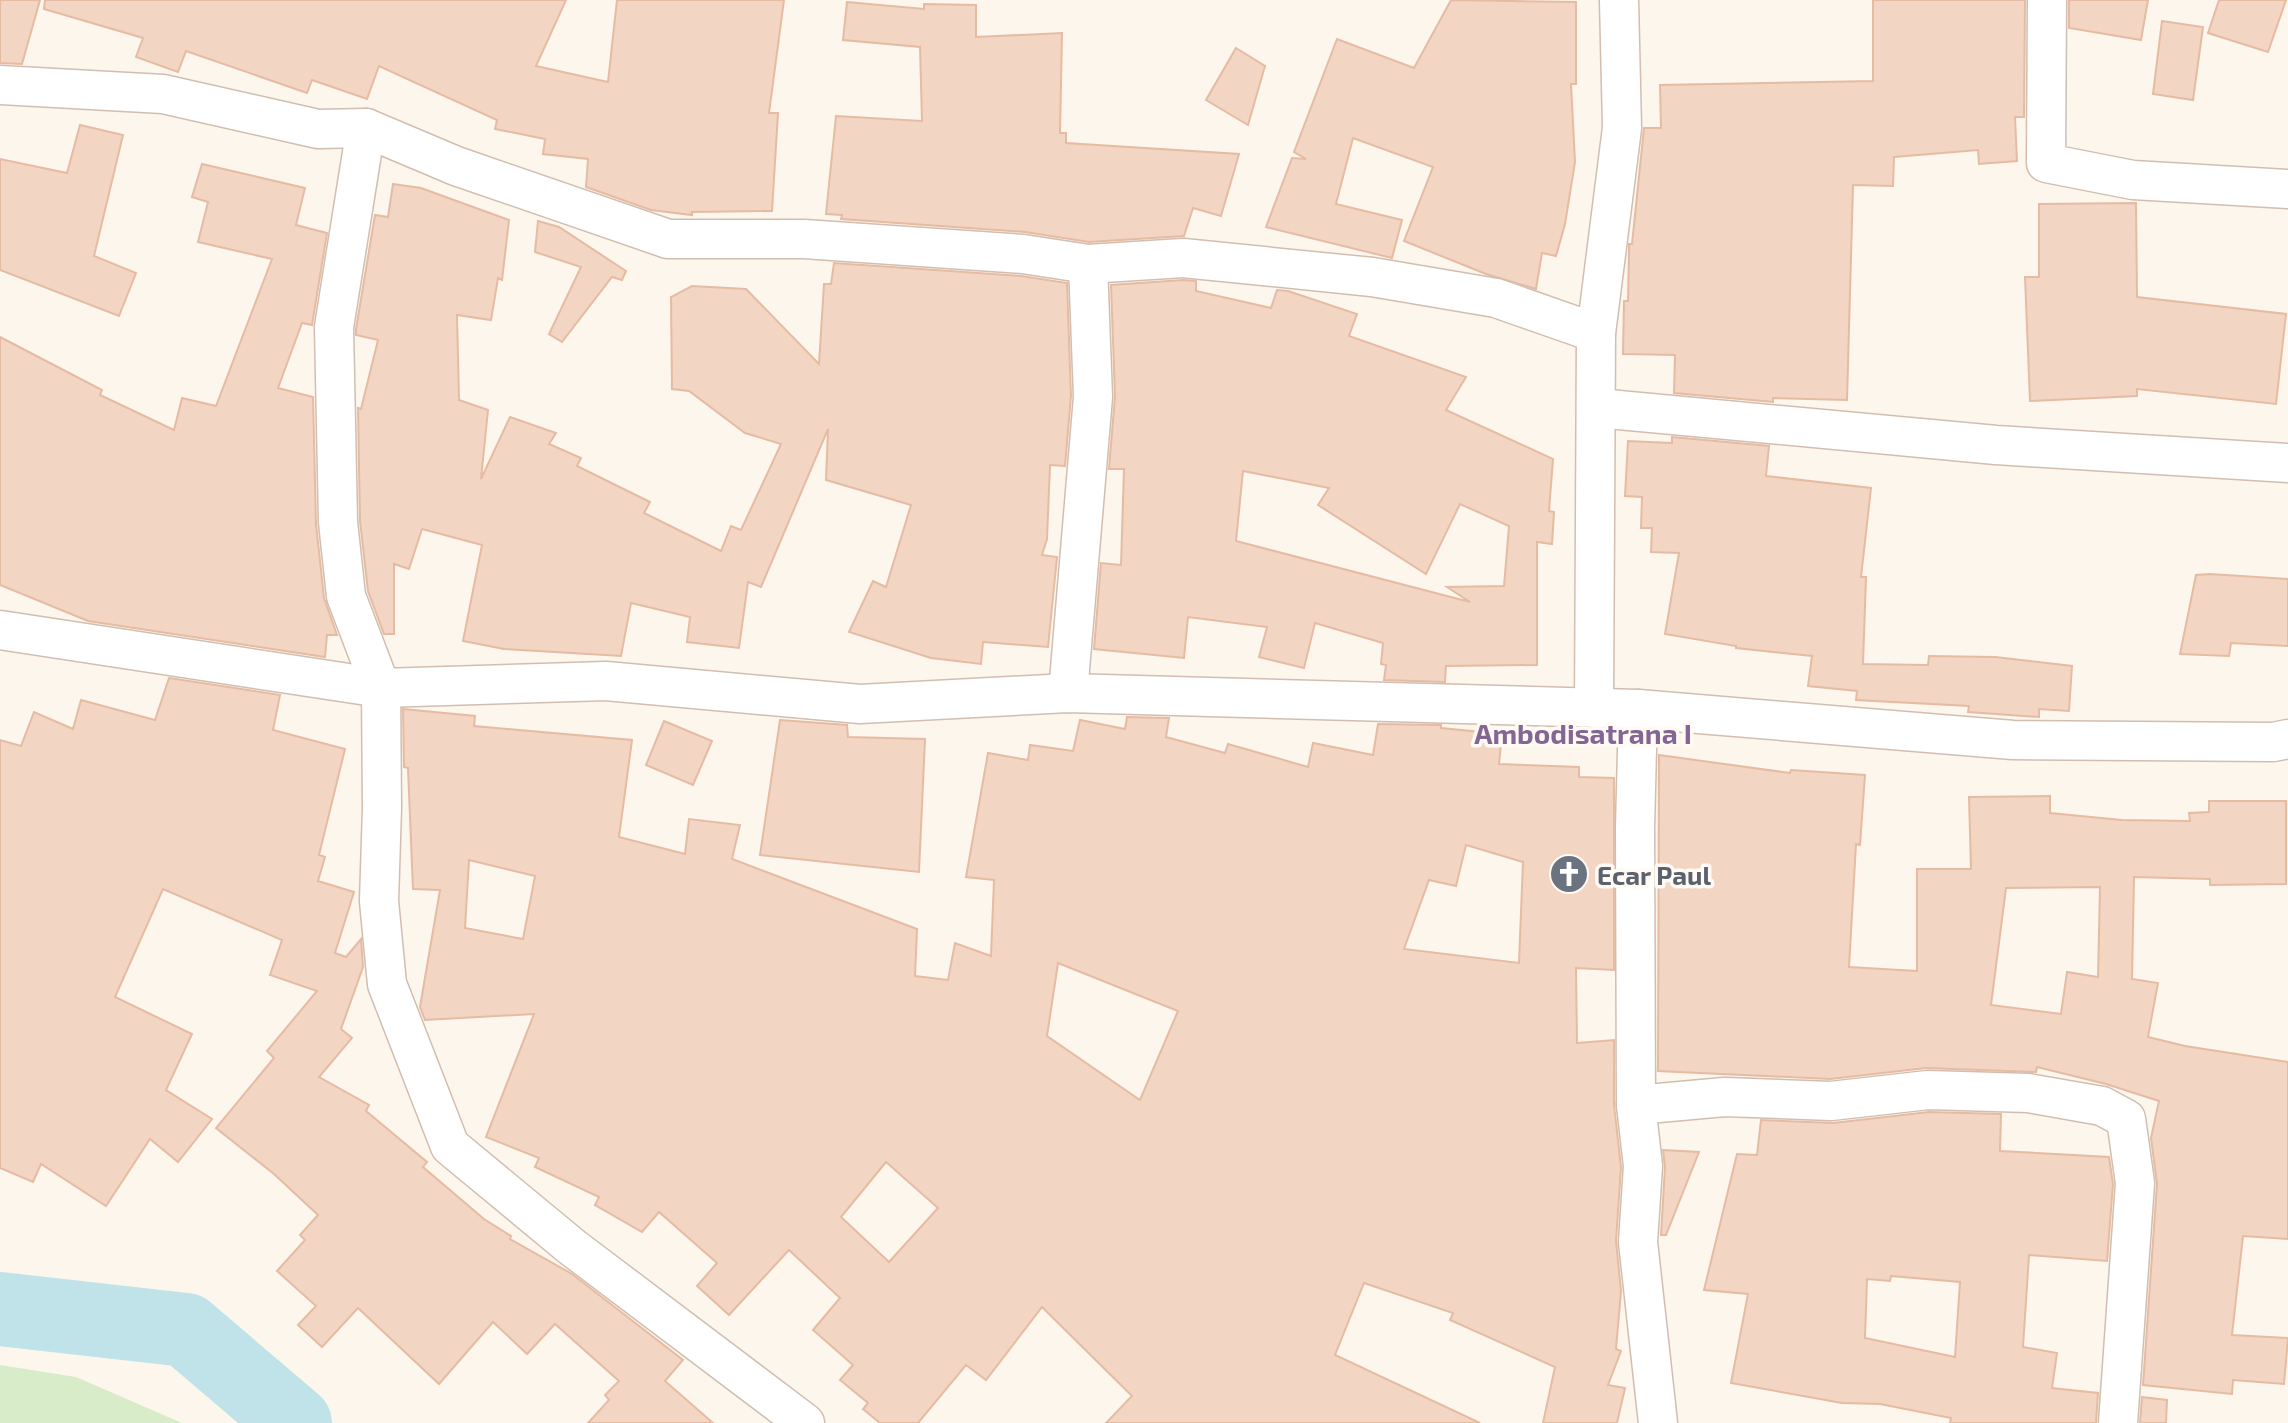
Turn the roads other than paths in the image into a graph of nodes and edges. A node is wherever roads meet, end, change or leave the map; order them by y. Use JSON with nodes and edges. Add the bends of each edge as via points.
{"nodes":[{"id":1,"x":1619,"y":0,"type":"edge"},
{"id":2,"x":2047,"y":0,"type":"edge"},
{"id":3,"x":0,"y":85,"type":"edge"},
{"id":4,"x":366,"y":128,"type":"junction"},
{"id":5,"x":2288,"y":189,"type":"edge"},
{"id":6,"x":1088,"y":264,"type":"junction"},
{"id":7,"x":1596,"y":333,"type":"junction"},
{"id":8,"x":1597,"y":408,"type":"junction"},
{"id":9,"x":2288,"y":463,"type":"edge"},
{"id":10,"x":0,"y":630,"type":"edge"},
{"id":11,"x":381,"y":688,"type":"junction"},
{"id":12,"x":1068,"y":693,"type":"junction"},
{"id":13,"x":1594,"y":708,"type":"junction"},
{"id":14,"x":1638,"y":709,"type":"junction"},
{"id":15,"x":2288,"y":739,"type":"edge"},
{"id":16,"x":1636,"y":1105,"type":"junction"},
{"id":17,"x":805,"y":1423,"type":"edge"},
{"id":18,"x":1658,"y":1423,"type":"edge"},
{"id":19,"x":2118,"y":1423,"type":"edge"}],
"edges":[{"from":1,"to":7,"type":"street","via":[[1622,128]]},
{"from":2,"to":5,"type":"street","via":[[2046,163],[2133,180]]},
{"from":3,"to":4,"type":"street","via":[[163,94],[318,129]]},
{"from":4,"to":6,"type":"street","via":[[456,166],[668,239],[804,239],[1023,254]]},
{"from":4,"to":11,"type":"street","via":[[334,327],[338,522],[346,596]]},
{"from":6,"to":7,"type":"street","via":[[1183,258],[1372,277],[1496,298]]},
{"from":6,"to":12,"type":"street","via":[[1093,397]]},
{"from":7,"to":8,"type":"street"},
{"from":8,"to":9,"type":"street","via":[[1996,445]]},
{"from":8,"to":13,"type":"street"},
{"from":10,"to":11,"type":"street"},
{"from":11,"to":12,"type":"street","via":[[606,681],[860,704]]},
{"from":11,"to":17,"type":"street","via":[[379,901],[387,984],[450,1146],[572,1247]]},
{"from":12,"to":13,"type":"street"},
{"from":13,"to":14,"type":"street"},
{"from":14,"to":15,"type":"street","via":[[2013,740]]},
{"from":14,"to":16,"type":"street"},
{"from":16,"to":18,"type":"street","via":[[1643,1166],[1638,1242]]},
{"from":16,"to":19,"type":"street","via":[[1725,1097],[1831,1101],[1928,1090],[2028,1093],[2102,1106],[2126,1119],[2135,1183]]}]}
